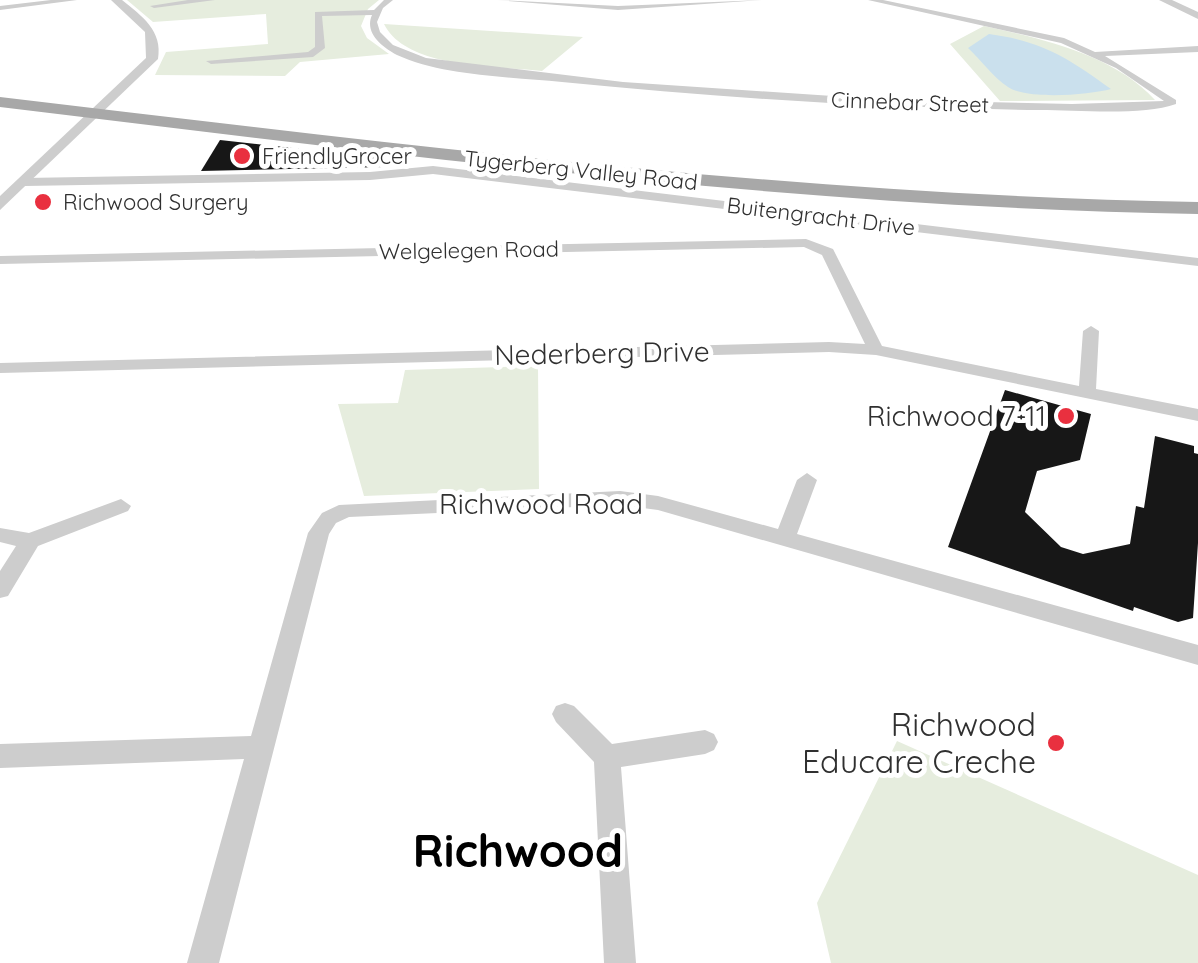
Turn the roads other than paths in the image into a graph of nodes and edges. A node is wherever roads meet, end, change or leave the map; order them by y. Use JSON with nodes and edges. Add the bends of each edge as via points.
{"nodes":[{"id":1,"x":72,"y":0,"type":"edge"},
{"id":2,"x":116,"y":0,"type":"edge"},
{"id":3,"x":211,"y":0,"type":"edge"},
{"id":4,"x":322,"y":0,"type":"edge"},
{"id":5,"x":388,"y":0,"type":"edge"},
{"id":6,"x":501,"y":0,"type":"edge"},
{"id":7,"x":752,"y":0,"type":"edge"},
{"id":8,"x":872,"y":0,"type":"edge"},
{"id":9,"x":1164,"y":0,"type":"edge"},
{"id":10,"x":154,"y":6,"type":"dead end"},
{"id":11,"x":0,"y":8,"type":"edge"},
{"id":12,"x":377,"y":12,"type":"junction"},
{"id":13,"x":318,"y":14,"type":"junction"},
{"id":14,"x":1198,"y":16,"type":"edge"},
{"id":15,"x":1198,"y":49,"type":"edge"},
{"id":16,"x":1095,"y":54,"type":"junction"},
{"id":17,"x":211,"y":61,"type":"dead end"},
{"id":18,"x":0,"y":102,"type":"edge"},
{"id":19,"x":95,"y":113,"type":"junction"},
{"id":20,"x":25,"y":182,"type":"junction"},
{"id":21,"x":0,"y":205,"type":"edge"},
{"id":22,"x":1198,"y":207,"type":"edge"},
{"id":23,"x":0,"y":260,"type":"edge"},
{"id":24,"x":1198,"y":262,"type":"edge"},
{"id":25,"x":1091,"y":331,"type":"dead end"},
{"id":26,"x":876,"y":350,"type":"junction"},
{"id":27,"x":0,"y":368,"type":"edge"},
{"id":28,"x":1086,"y":392,"type":"junction"},
{"id":29,"x":1198,"y":415,"type":"edge"},
{"id":30,"x":806,"y":480,"type":"dead end"},
{"id":31,"x":122,"y":506,"type":"dead end"},
{"id":32,"x":0,"y":535,"type":"edge"},
{"id":33,"x":785,"y":538,"type":"junction"},
{"id":34,"x":30,"y":540,"type":"junction"},
{"id":35,"x":0,"y":590,"type":"edge"},
{"id":36,"x":1198,"y":654,"type":"edge"},
{"id":37,"x":565,"y":714,"type":"dead end"},
{"id":38,"x":705,"y":742,"type":"dead end"},
{"id":39,"x":262,"y":747,"type":"junction"},
{"id":40,"x":0,"y":756,"type":"edge"},
{"id":41,"x":606,"y":757,"type":"junction"},
{"id":42,"x":203,"y":963,"type":"edge"},
{"id":43,"x":620,"y":963,"type":"edge"}],
"edges":[{"from":1,"to":11,"type":"street"},
{"from":2,"to":19,"type":"street","via":[[150,30],[154,52]]},
{"from":3,"to":10,"type":"street"},
{"from":4,"to":13,"type":"street"},
{"from":5,"to":12,"type":"street"},
{"from":6,"to":7,"type":"street","via":[[618,8]]},
{"from":8,"to":16,"type":"street","name":"Cinnebar Street","via":[[1056,38]]},
{"from":9,"to":14,"type":"street"},
{"from":12,"to":13,"type":"street"},
{"from":12,"to":16,"type":"street","name":"Cinnebar Street","via":[[373,29],[390,46],[454,67],[876,102],[1172,102]]},
{"from":13,"to":17,"type":"street","via":[[318,52]]},
{"from":15,"to":16,"type":"street"},
{"from":18,"to":19,"type":"main road","name":"Tygerberg Valley Road"},
{"from":19,"to":20,"type":"street"},
{"from":19,"to":22,"type":"main road","name":"Tygerberg Valley Road","via":[[730,186],[974,203]]},
{"from":20,"to":21,"type":"street"},
{"from":20,"to":24,"type":"street","name":"Buitengracht Drive","via":[[433,170]]},
{"from":23,"to":26,"type":"street","name":"Welgelegen Road","via":[[806,243],[828,252]]},
{"from":25,"to":28,"type":"street"},
{"from":26,"to":27,"type":"street","name":"Nederberg Drive"},
{"from":26,"to":28,"type":"street","name":"Nederberg Drive"},
{"from":28,"to":29,"type":"street","name":"Nederberg Drive"},
{"from":30,"to":33,"type":"street"},
{"from":31,"to":34,"type":"street"},
{"from":32,"to":34,"type":"street"},
{"from":33,"to":36,"type":"street","name":"Richwood Road"},
{"from":33,"to":39,"type":"street","name":"Richwood Road","via":[[620,498],[336,513],[319,533]]},
{"from":34,"to":35,"type":"street"},
{"from":37,"to":41,"type":"street"},
{"from":38,"to":41,"type":"street"},
{"from":39,"to":40,"type":"street"},
{"from":39,"to":42,"type":"street","name":"Richwood Road"},
{"from":41,"to":43,"type":"street"}]}
